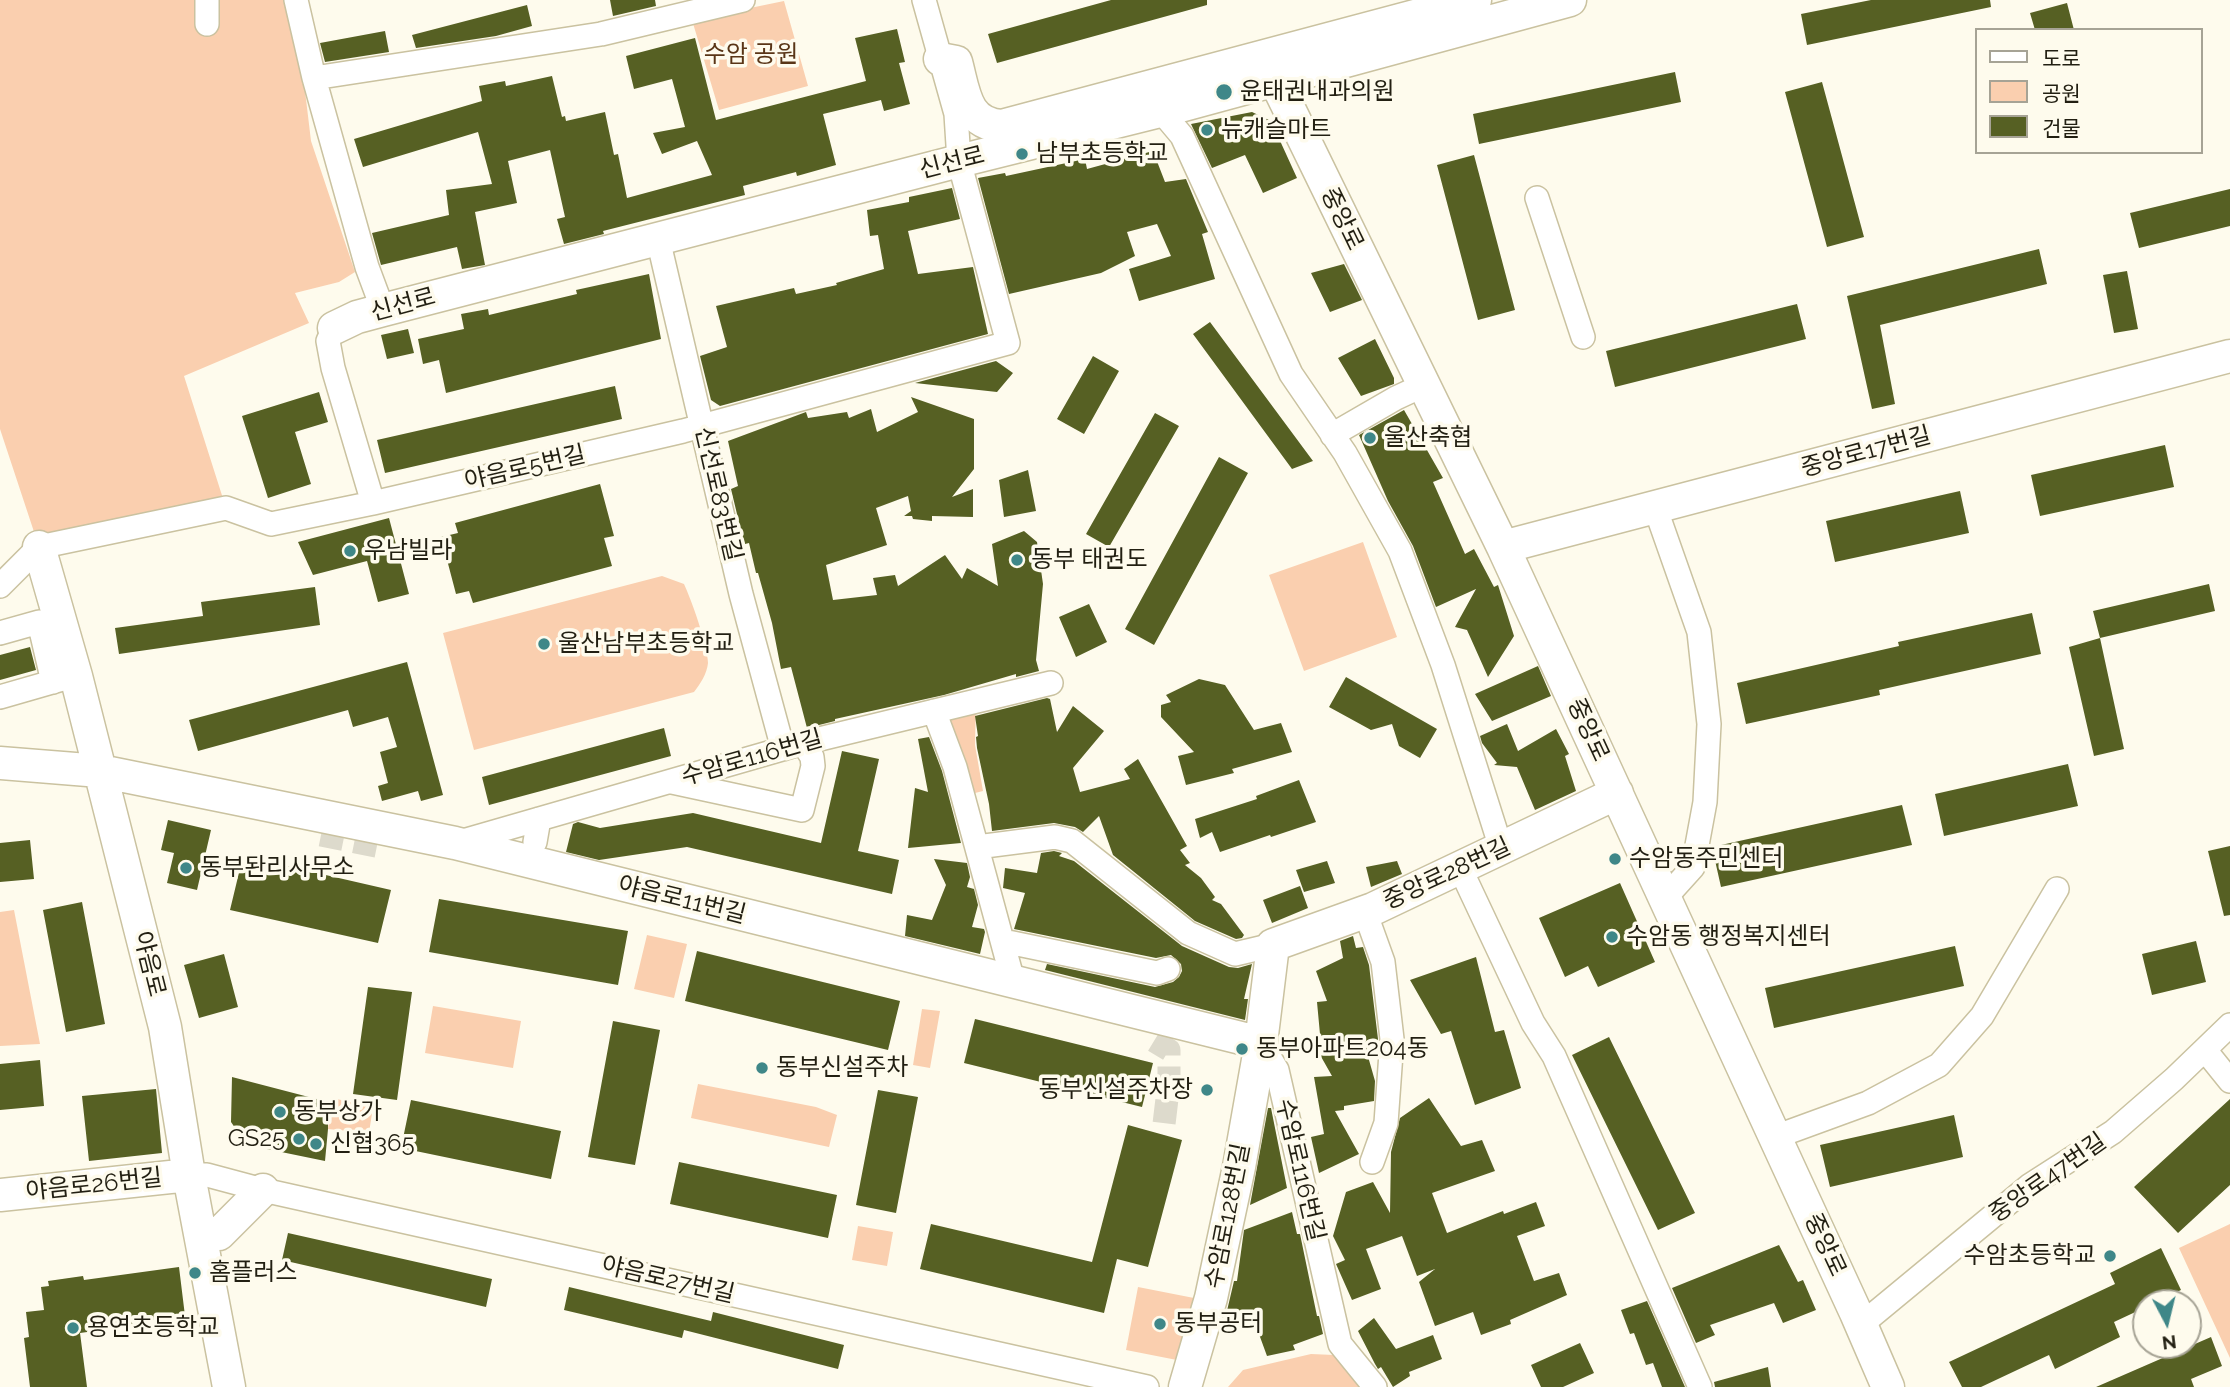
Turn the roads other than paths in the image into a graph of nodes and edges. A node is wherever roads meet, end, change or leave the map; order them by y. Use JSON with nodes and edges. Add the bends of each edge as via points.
{"nodes":[{"id":1,"x":296,"y":0,"type":"edge"},
{"id":2,"x":743,"y":0,"type":"edge"},
{"id":3,"x":924,"y":0,"type":"edge"},
{"id":4,"x":1475,"y":0,"type":"edge"},
{"id":5,"x":1570,"y":0,"type":"edge"},
{"id":6,"x":940,"y":59,"type":"junction"},
{"id":7,"x":1269,"y":68,"type":"junction"},
{"id":8,"x":314,"y":78,"type":"junction"},
{"id":9,"x":1161,"y":111,"type":"junction"},
{"id":10,"x":1010,"y":124,"type":"junction"},
{"id":11,"x":959,"y":161,"type":"junction"},
{"id":12,"x":1537,"y":198,"type":"dead end"},
{"id":13,"x":658,"y":239,"type":"junction"},
{"id":14,"x":383,"y":310,"type":"junction"},
{"id":15,"x":334,"y":328,"type":"joint"},
{"id":16,"x":1583,"y":337,"type":"dead end"},
{"id":17,"x":2230,"y":356,"type":"edge"},
{"id":18,"x":1424,"y":385,"type":"junction"},
{"id":19,"x":703,"y":426,"type":"junction"},
{"id":20,"x":1332,"y":435,"type":"junction"},
{"id":21,"x":373,"y":503,"type":"junction"},
{"id":22,"x":1655,"y":507,"type":"junction"},
{"id":23,"x":39,"y":547,"type":"junction"},
{"id":24,"x":1503,"y":547,"type":"junction"},
{"id":25,"x":1,"y":581,"type":"edge"},
{"id":26,"x":0,"y":633,"type":"edge"},
{"id":27,"x":64,"y":679,"type":"junction"},
{"id":28,"x":1051,"y":683,"type":"dead end"},
{"id":29,"x":0,"y":697,"type":"edge"},
{"id":30,"x":934,"y":711,"type":"junction"},
{"id":31,"x":793,"y":746,"type":"junction"},
{"id":32,"x":0,"y":763,"type":"edge"},
{"id":33,"x":108,"y":773,"type":"junction"},
{"id":34,"x":708,"y":779,"type":"junction"},
{"id":35,"x":1617,"y":793,"type":"junction"},
{"id":36,"x":455,"y":843,"type":"junction"},
{"id":37,"x":977,"y":847,"type":"junction"},
{"id":38,"x":1501,"y":848,"type":"junction"},
{"id":39,"x":1460,"y":868,"type":"junction"},
{"id":40,"x":2057,"y":889,"type":"dead end"},
{"id":41,"x":1665,"y":898,"type":"junction"},
{"id":42,"x":1365,"y":912,"type":"junction"},
{"id":43,"x":1003,"y":941,"type":"junction"},
{"id":44,"x":1273,"y":945,"type":"junction"},
{"id":45,"x":1168,"y":969,"type":"dead end"},
{"id":46,"x":1013,"y":981,"type":"junction"},
{"id":47,"x":2230,"y":1025,"type":"edge"},
{"id":48,"x":1261,"y":1042,"type":"junction"},
{"id":49,"x":2205,"y":1050,"type":"junction"},
{"id":50,"x":2230,"y":1080,"type":"edge"},
{"id":51,"x":1775,"y":1136,"type":"junction"},
{"id":52,"x":1372,"y":1162,"type":"dead end"},
{"id":53,"x":198,"y":1175,"type":"junction"},
{"id":54,"x":263,"y":1190,"type":"junction"},
{"id":55,"x":0,"y":1195,"type":"edge"},
{"id":56,"x":219,"y":1234,"type":"junction"},
{"id":57,"x":1862,"y":1324,"type":"junction"},
{"id":58,"x":229,"y":1387,"type":"edge"},
{"id":59,"x":250,"y":1387,"type":"edge"},
{"id":60,"x":1147,"y":1387,"type":"edge"},
{"id":61,"x":1185,"y":1387,"type":"edge"},
{"id":62,"x":1375,"y":1387,"type":"edge"},
{"id":63,"x":1700,"y":1387,"type":"edge"},
{"id":64,"x":1888,"y":1387,"type":"edge"}],
"edges":[{"from":1,"to":8,"type":"street"},
{"from":2,"to":8,"type":"street","via":[[601,34]]},
{"from":3,"to":6,"type":"street"},
{"from":4,"to":7,"type":"street","name":"신선로"},
{"from":5,"to":7,"type":"street","name":"신선로"},
{"from":6,"to":10,"type":"street","name":"신선로","via":[[956,62],[968,105],[978,119],[990,126]]},
{"from":6,"to":11,"type":"street","via":[[956,114]]},
{"from":7,"to":9,"type":"street","name":"신선로"},
{"from":7,"to":10,"type":"street","name":"신선로"},
{"from":7,"to":18,"type":"street","name":"중앙로"},
{"from":8,"to":14,"type":"street"},
{"from":9,"to":11,"type":"street","name":"신선로"},
{"from":9,"to":20,"type":"street","via":[[1182,136],[1291,374]]},
{"from":10,"to":11,"type":"street"},
{"from":11,"to":13,"type":"street","name":"신선로"},
{"from":11,"to":19,"type":"street","name":"야음로5번길","via":[[1008,342]]},
{"from":12,"to":16,"type":"street"},
{"from":13,"to":14,"type":"street","name":"신선로"},
{"from":13,"to":19,"type":"street","name":"신선로83번길"},
{"from":14,"to":15,"type":"street","name":"신선로"},
{"from":15,"to":21,"type":"street","via":[[328,341],[333,368]]},
{"from":17,"to":22,"type":"street","name":"중앙로17번길"},
{"from":18,"to":20,"type":"street"},
{"from":18,"to":24,"type":"street","name":"중앙로"},
{"from":19,"to":21,"type":"street","name":"야음로5번길"},
{"from":19,"to":31,"type":"street","name":"신선로83번길","via":[[756,654]]},
{"from":20,"to":38,"type":"street","via":[[1400,551],[1443,665]]},
{"from":21,"to":23,"type":"street","name":"야음로5번길","via":[[271,524],[226,508]]},
{"from":22,"to":24,"type":"street","name":"중앙로17번길"},
{"from":22,"to":41,"type":"street","via":[[1699,632],[1710,724],[1693,867]]},
{"from":23,"to":25,"type":"street"},
{"from":23,"to":27,"type":"street","name":"야음로"},
{"from":24,"to":35,"type":"street","name":"중앙로"},
{"from":26,"to":27,"type":"street","via":[[39,622]]},
{"from":27,"to":29,"type":"street"},
{"from":27,"to":33,"type":"street","name":"야음로"},
{"from":28,"to":30,"type":"street","name":"수암로116번길"},
{"from":30,"to":31,"type":"street","name":"수암로116번길"},
{"from":30,"to":37,"type":"street"},
{"from":31,"to":34,"type":"street","name":"수암로116번길"},
{"from":31,"to":34,"type":"street","name":"신선로83번길","via":[[812,757],[802,810]]},
{"from":32,"to":33,"type":"street","name":"야음로11번길"},
{"from":33,"to":36,"type":"street","name":"야음로11번길"},
{"from":33,"to":53,"type":"street","name":"야음로"},
{"from":33,"to":53,"type":"street","name":"야음로","via":[[181,1029]]},
{"from":34,"to":36,"type":"street","name":"수암로116번길","via":[[668,782],[537,830]]},
{"from":35,"to":38,"type":"street","name":"중앙로28번길"},
{"from":35,"to":41,"type":"street","name":"중앙로"},
{"from":36,"to":46,"type":"street","name":"야음로11번길"},
{"from":37,"to":43,"type":"street"},
{"from":37,"to":44,"type":"street","via":[[1055,837],[1072,841],[1188,933],[1235,954]]},
{"from":38,"to":39,"type":"street","name":"중앙로28번길"},
{"from":39,"to":42,"type":"street","name":"중앙로28번길"},
{"from":39,"to":63,"type":"street","via":[[1533,1023],[1555,1056]]},
{"from":40,"to":51,"type":"street","via":[[1982,1016],[1939,1065],[1868,1104]]},
{"from":41,"to":51,"type":"street","name":"중앙로"},
{"from":42,"to":44,"type":"street","name":"중앙로28번길"},
{"from":42,"to":52,"type":"street","via":[[1383,962],[1392,1039],[1387,1123]]},
{"from":43,"to":45,"type":"street","via":[[1157,973]]},
{"from":43,"to":46,"type":"street"},
{"from":44,"to":48,"type":"street"},
{"from":46,"to":48,"type":"street","name":"야음로11번길"},
{"from":47,"to":49,"type":"street","name":"중앙로47번길"},
{"from":48,"to":61,"type":"street","name":"수암로128번길","via":[[1213,1289]]},
{"from":48,"to":62,"type":"street","name":"수암로116번길","via":[[1277,1070],[1340,1344]]},
{"from":49,"to":50,"type":"street"},
{"from":49,"to":57,"type":"street","name":"중앙로47번길","via":[[2113,1132],[2029,1186]]},
{"from":51,"to":57,"type":"street","name":"중앙로"},
{"from":53,"to":54,"type":"street","name":"야음로27번길"},
{"from":53,"to":55,"type":"street","name":"야음로26번길"},
{"from":53,"to":56,"type":"street","name":"야음로"},
{"from":53,"to":58,"type":"street","name":"야음로"},
{"from":54,"to":56,"type":"street"},
{"from":54,"to":60,"type":"street","name":"야음로27번길"},
{"from":56,"to":59,"type":"street","name":"야음로"},
{"from":57,"to":64,"type":"street","name":"중앙로"}]}
